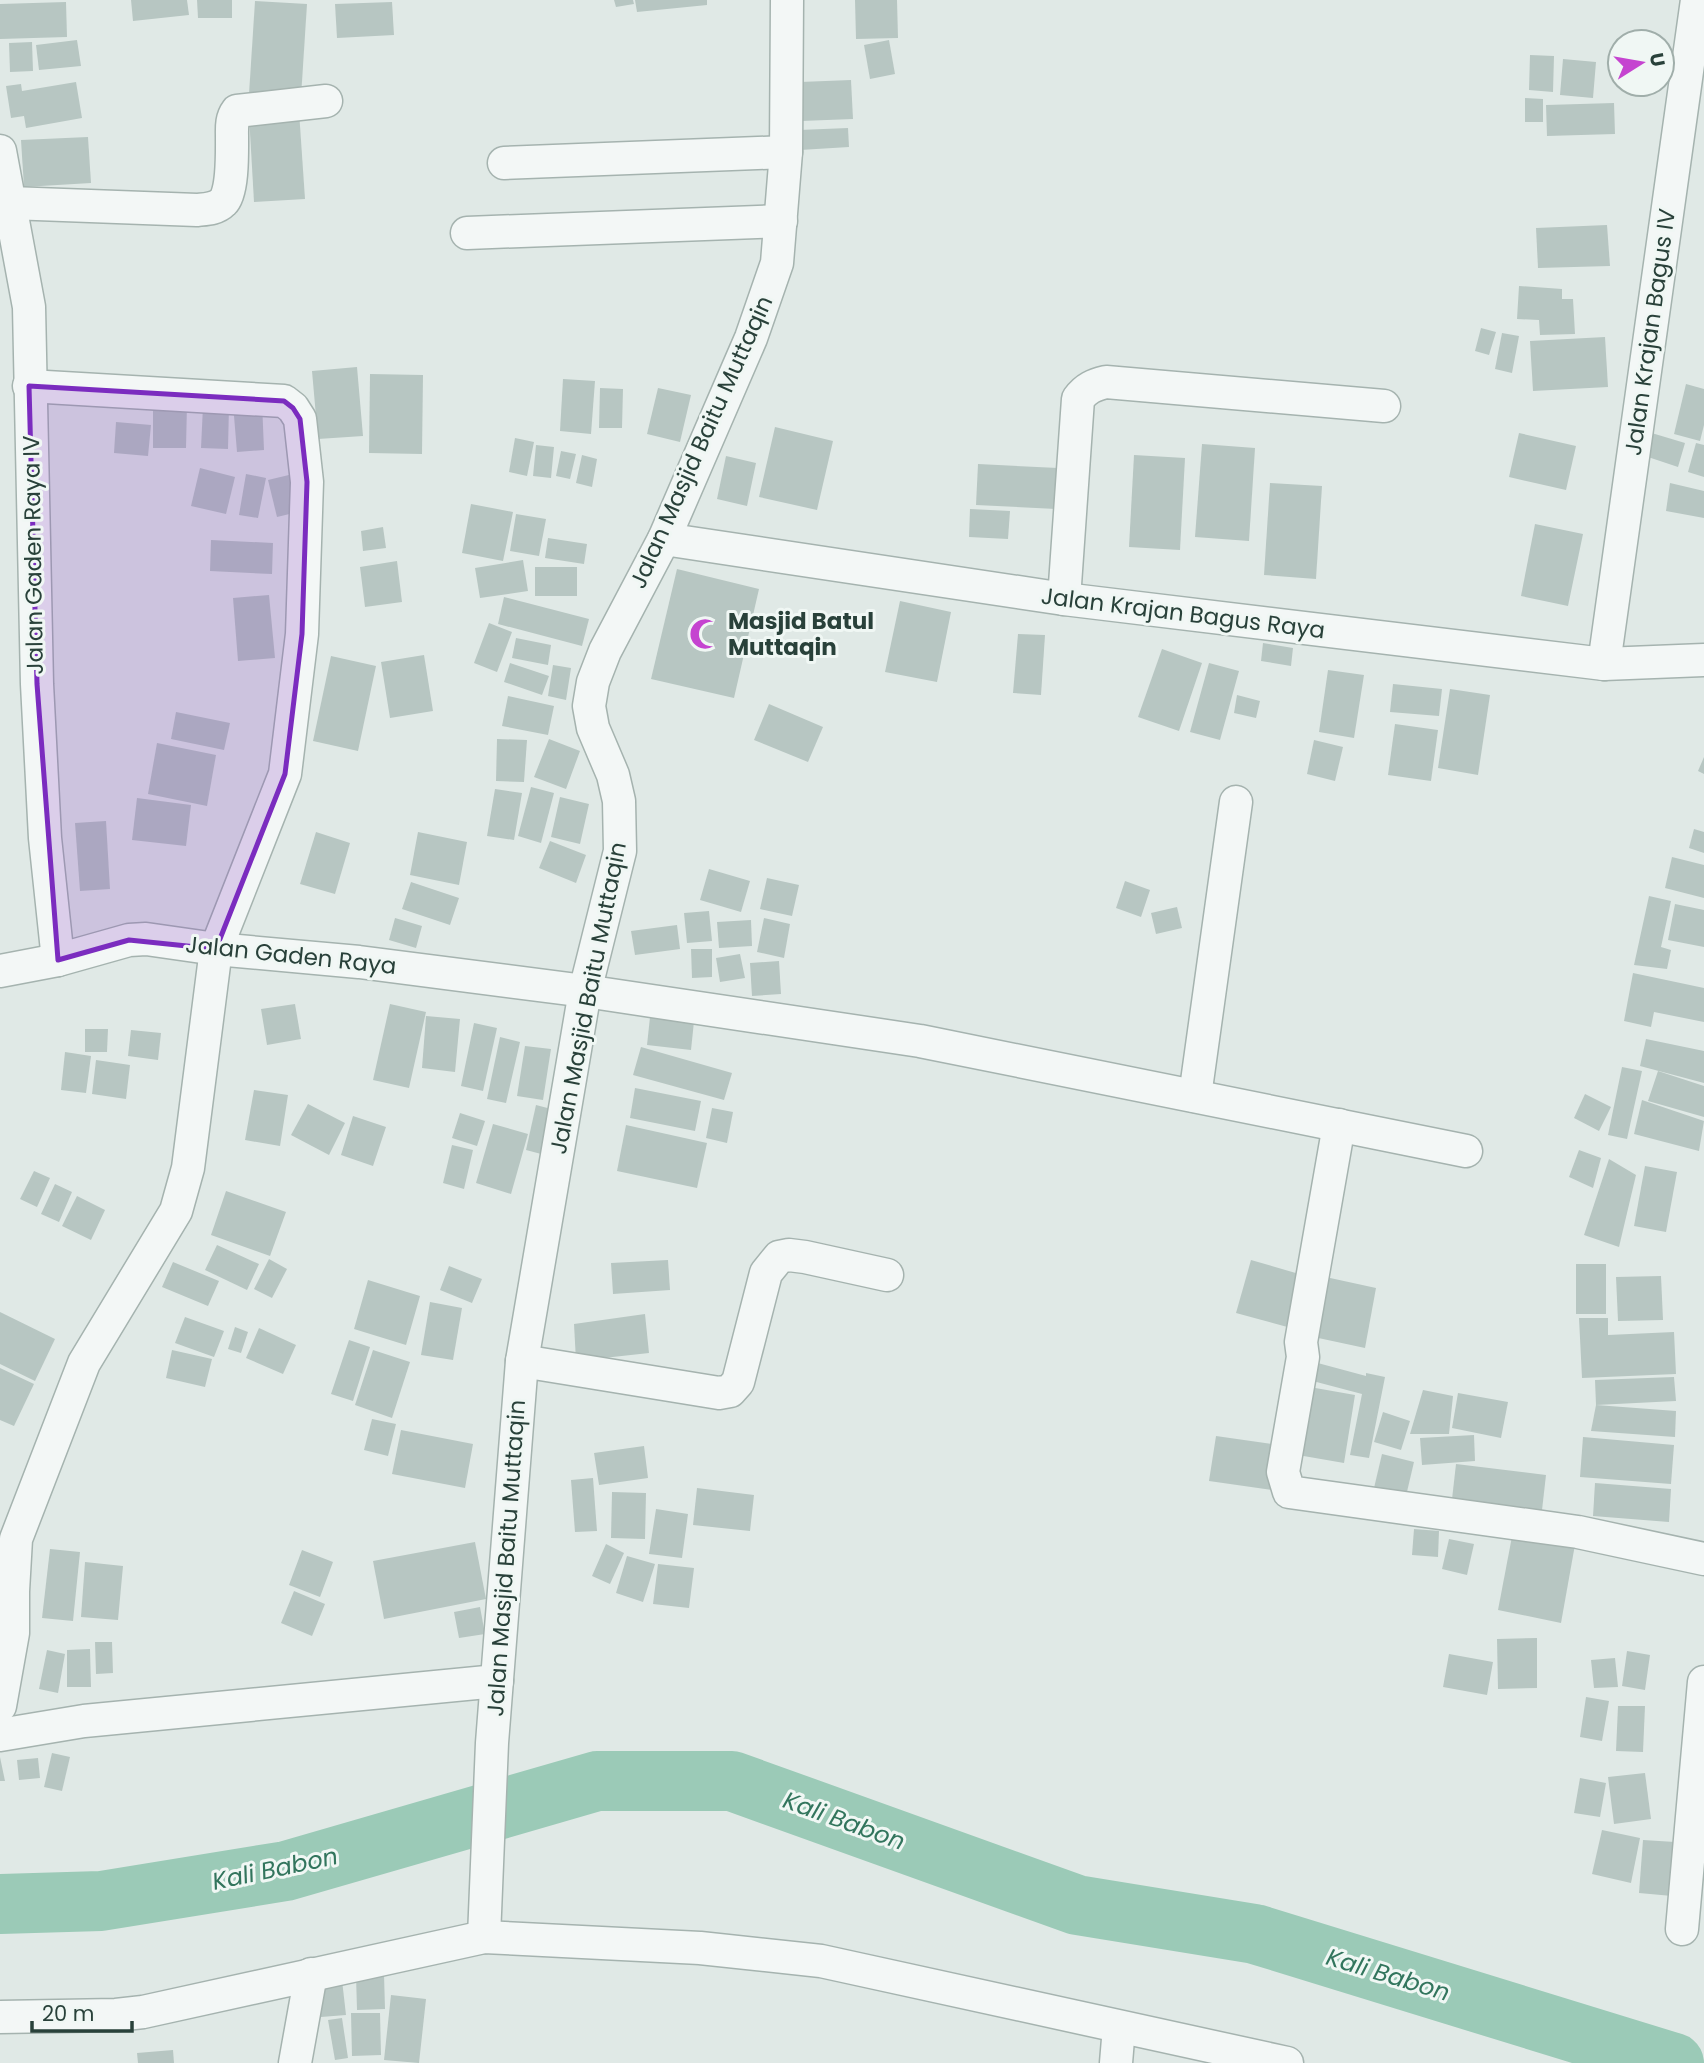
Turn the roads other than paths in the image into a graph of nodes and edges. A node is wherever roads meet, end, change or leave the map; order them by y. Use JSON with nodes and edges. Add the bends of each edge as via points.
{"nodes":[{"id":1,"x":787,"y":0,"type":"edge"},
{"id":2,"x":1697,"y":0,"type":"edge"},
{"id":3,"x":326,"y":101,"type":"dead end"},
{"id":4,"x":0,"y":151,"type":"edge"},
{"id":5,"x":786,"y":152,"type":"junction"},
{"id":6,"x":504,"y":163,"type":"dead end"},
{"id":7,"x":10,"y":203,"type":"junction"},
{"id":8,"x":781,"y":221,"type":"junction"},
{"id":9,"x":467,"y":233,"type":"dead end"},
{"id":10,"x":29,"y":386,"type":"junction"},
{"id":11,"x":1384,"y":407,"type":"dead end"},
{"id":12,"x":664,"y":538,"type":"junction"},
{"id":13,"x":1064,"y":600,"type":"junction"},
{"id":14,"x":1704,"y":660,"type":"edge"},
{"id":15,"x":1604,"y":664,"type":"junction"},
{"id":16,"x":1236,"y":802,"type":"dead end"},
{"id":17,"x":216,"y":949,"type":"junction"},
{"id":18,"x":58,"y":960,"type":"junction"},
{"id":19,"x":0,"y":971,"type":"edge"},
{"id":20,"x":585,"y":991,"type":"junction"},
{"id":21,"x":1195,"y":1096,"type":"junction"},
{"id":22,"x":1339,"y":1125,"type":"junction"},
{"id":23,"x":1466,"y":1150,"type":"dead end"},
{"id":24,"x":887,"y":1275,"type":"dead end"},
{"id":25,"x":522,"y":1361,"type":"junction"},
{"id":26,"x":1704,"y":1559,"type":"edge"},
{"id":27,"x":497,"y":1681,"type":"junction"},
{"id":28,"x":1704,"y":1682,"type":"edge"},
{"id":29,"x":0,"y":1706,"type":"edge"},
{"id":30,"x":0,"y":1735,"type":"edge"},
{"id":31,"x":484,"y":1923,"type":"junction"},
{"id":32,"x":1682,"y":1929,"type":"dead end"},
{"id":33,"x":311,"y":1974,"type":"junction"},
{"id":34,"x":0,"y":2017,"type":"edge"},
{"id":35,"x":1119,"y":2027,"type":"junction"},
{"id":36,"x":295,"y":2063,"type":"edge"},
{"id":37,"x":1115,"y":2063,"type":"edge"},
{"id":38,"x":1287,"y":2063,"type":"edge"}],
"edges":[{"from":1,"to":5,"type":"street","name":"Jalan Masjid Baitu Muttaqin"},
{"from":2,"to":15,"type":"street","name":"Jalan Krajan Bagus IV"},
{"from":3,"to":7,"type":"street","via":[[237,111],[232,117],[228,194],[213,208]]},
{"from":4,"to":7,"type":"street","name":"Jalan Gaden Raya IV"},
{"from":5,"to":6,"type":"street"},
{"from":5,"to":8,"type":"street","name":"Jalan Masjid Baitu Muttaqin"},
{"from":7,"to":10,"type":"street","name":"Jalan Gaden Raya IV","via":[[29,307]]},
{"from":8,"to":9,"type":"street"},
{"from":8,"to":12,"type":"street","name":"Jalan Masjid Baitu Muttaqin","via":[[777,263],[751,338]]},
{"from":10,"to":17,"type":"street","via":[[284,401],[300,419],[307,482],[302,634],[285,774]]},
{"from":10,"to":18,"type":"street","name":"Jalan Gaden Raya IV","via":[[37,684],[45,838]]},
{"from":11,"to":13,"type":"street","via":[[1106,382],[1084,391],[1078,399]]},
{"from":12,"to":13,"type":"street","name":"Jalan Krajan Bagus Raya"},
{"from":12,"to":20,"type":"street","name":"Jalan Masjid Baitu Muttaqin","via":[[593,682],[589,706],[619,801],[620,850]]},
{"from":13,"to":15,"type":"street","name":"Jalan Krajan Bagus Raya"},
{"from":14,"to":15,"type":"street","name":"Jalan Krajan Bagus Raya"},
{"from":16,"to":21,"type":"street"},
{"from":17,"to":18,"type":"street","name":"Jalan Gaden Raya","via":[[129,940]]},
{"from":17,"to":20,"type":"street","name":"Jalan Gaden Raya"},
{"from":17,"to":29,"type":"street","via":[[188,1168],[176,1211],[84,1363],[16,1539],[13,1633]]},
{"from":18,"to":19,"type":"street","name":"Jalan Gaden Raya"},
{"from":20,"to":21,"type":"street","name":"Jalan Gaden Raya","via":[[920,1041]]},
{"from":20,"to":25,"type":"street","name":"Jalan Masjid Baitu Muttaqin"},
{"from":21,"to":22,"type":"street","name":"Jalan Gaden Raya"},
{"from":22,"to":23,"type":"street","name":"Jalan Gaden Raya"},
{"from":22,"to":26,"type":"street","via":[[1283,1472],[1289,1492],[1578,1532]]},
{"from":24,"to":25,"type":"street","via":[[805,1257],[779,1257],[766,1273],[738,1382],[730,1391],[719,1393]]},
{"from":25,"to":27,"type":"street","name":"Jalan Masjid Baitu Muttaqin"},
{"from":27,"to":30,"type":"street","via":[[84,1721]]},
{"from":27,"to":31,"type":"street","name":"Jalan Masjid Baitu Muttaqin"},
{"from":28,"to":32,"type":"street"},
{"from":31,"to":33,"type":"street"},
{"from":31,"to":35,"type":"street","via":[[821,1961]]},
{"from":33,"to":34,"type":"street","via":[[143,2012]]},
{"from":33,"to":36,"type":"street"},
{"from":35,"to":37,"type":"street"},
{"from":35,"to":38,"type":"street"}]}
